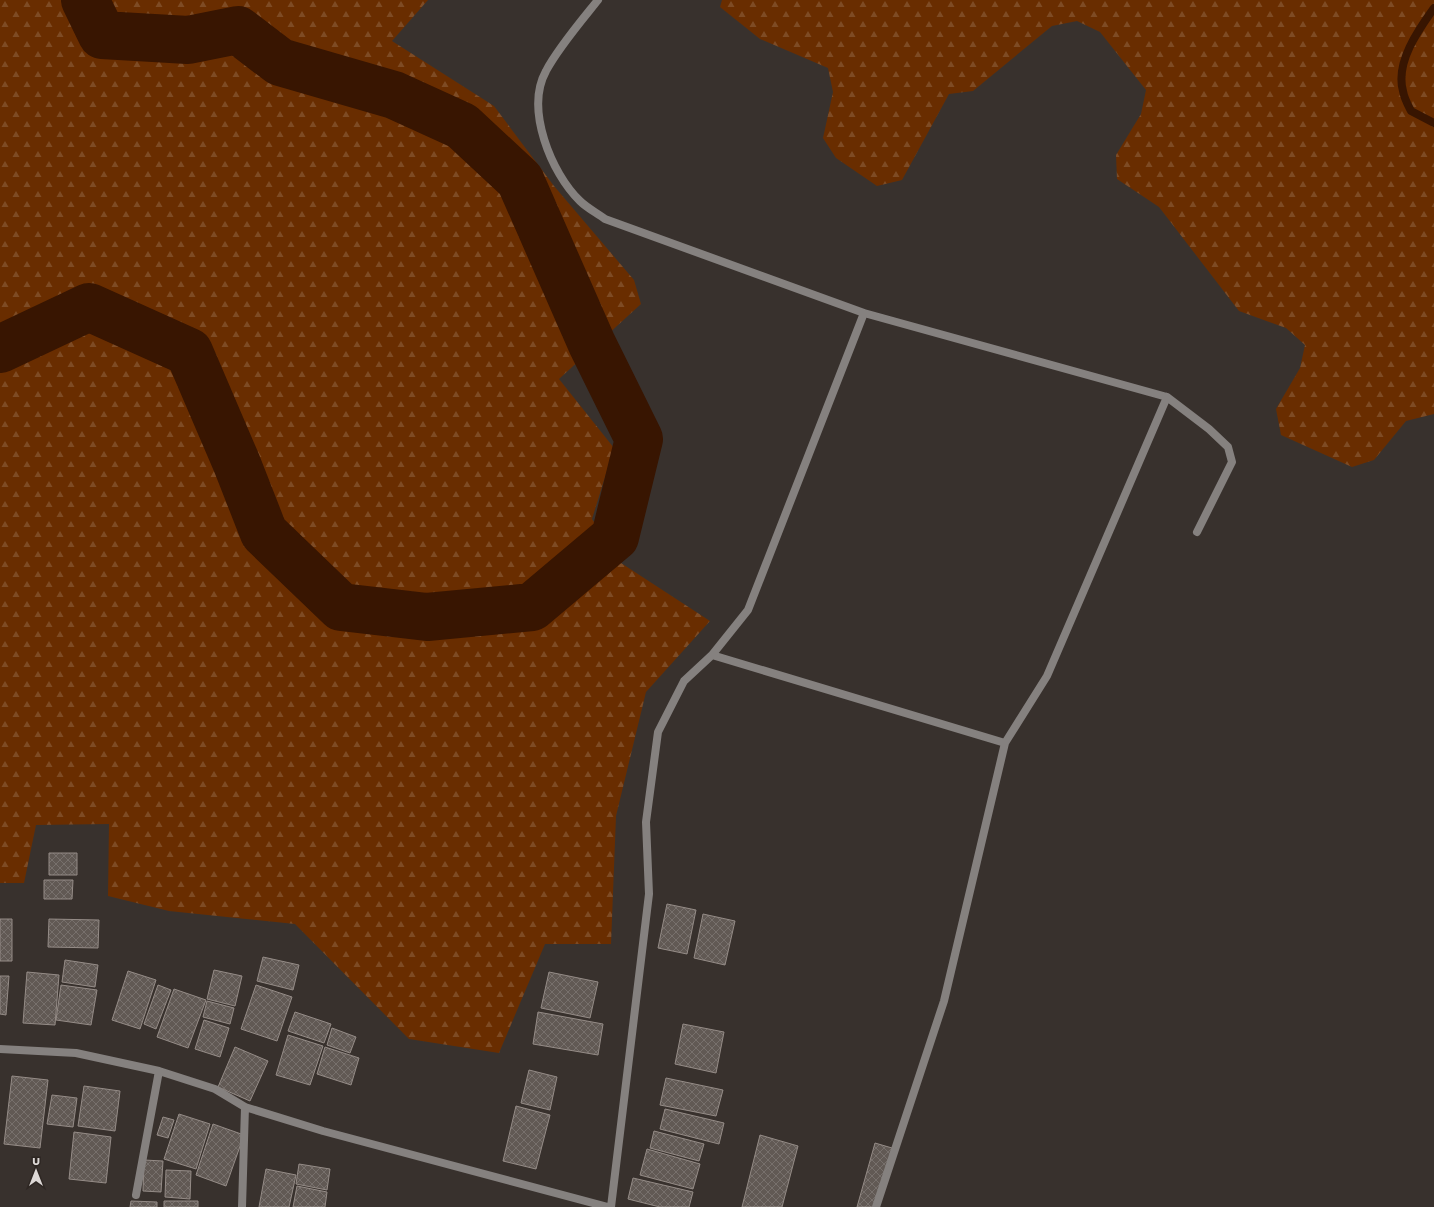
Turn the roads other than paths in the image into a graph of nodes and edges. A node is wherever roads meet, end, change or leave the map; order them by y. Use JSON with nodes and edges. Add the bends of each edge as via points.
{"nodes":[{"id":1,"x":598,"y":0,"type":"edge"},
{"id":2,"x":864,"y":313,"type":"junction"},
{"id":3,"x":1167,"y":398,"type":"junction"},
{"id":4,"x":1197,"y":532,"type":"dead end"},
{"id":5,"x":712,"y":655,"type":"junction"},
{"id":6,"x":1005,"y":743,"type":"junction"},
{"id":7,"x":0,"y":1049,"type":"edge"},
{"id":8,"x":159,"y":1071,"type":"junction"},
{"id":9,"x":245,"y":1107,"type":"junction"},
{"id":10,"x":136,"y":1195,"type":"dead end"},
{"id":11,"x":582,"y":1204,"type":"edge"},
{"id":12,"x":242,"y":1207,"type":"edge"},
{"id":13,"x":609,"y":1207,"type":"edge"},
{"id":14,"x":876,"y":1207,"type":"edge"}],
"edges":[{"from":1,"to":2,"type":"street","via":[[545,71],[538,98],[541,128],[550,157],[580,201],[605,219]]},
{"from":2,"to":3,"type":"street"},
{"from":2,"to":5,"type":"street","via":[[748,610]]},
{"from":3,"to":4,"type":"street","via":[[1209,429],[1228,447],[1232,462]]},
{"from":3,"to":6,"type":"street","via":[[1047,676]]},
{"from":5,"to":6,"type":"street"},
{"from":5,"to":13,"type":"street","via":[[684,681],[658,732],[646,822],[649,894]]},
{"from":6,"to":14,"type":"street","via":[[944,1001]]},
{"from":7,"to":8,"type":"street","via":[[76,1054]]},
{"from":8,"to":9,"type":"street","via":[[216,1089]]},
{"from":8,"to":10,"type":"street"},
{"from":9,"to":11,"type":"street"},
{"from":9,"to":12,"type":"street"},
{"from":11,"to":13,"type":"street"}]}
